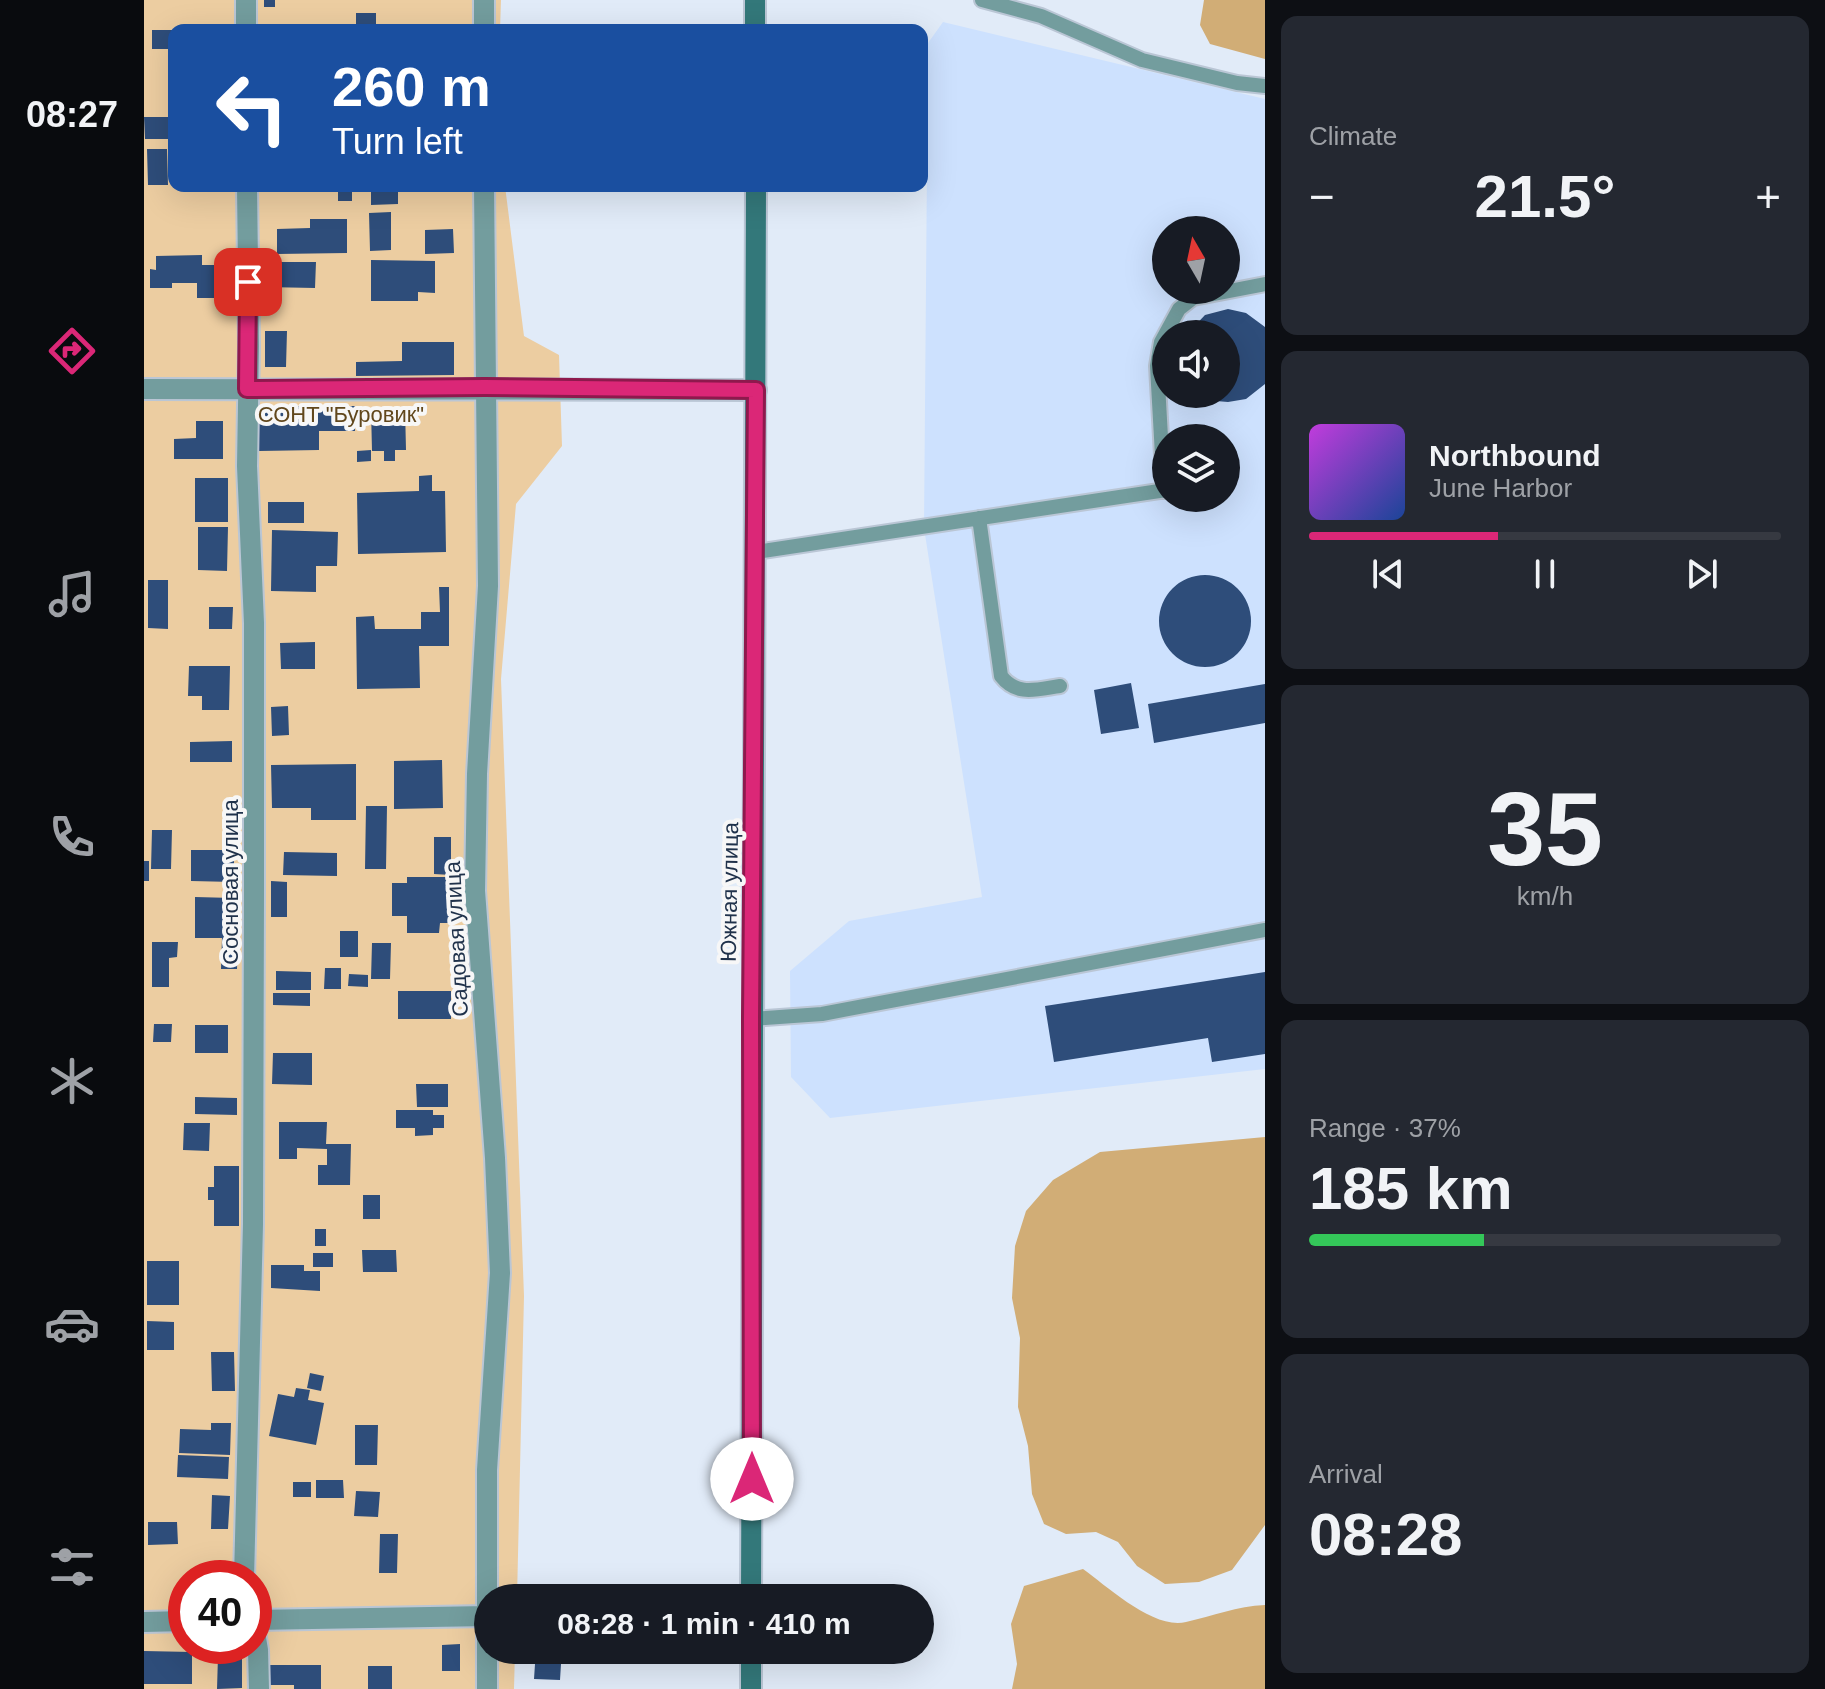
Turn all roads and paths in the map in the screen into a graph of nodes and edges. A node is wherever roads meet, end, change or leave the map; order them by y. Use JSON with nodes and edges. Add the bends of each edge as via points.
{"nodes":[{"id":1,"x":246,"y":0,"type":"edge"},
{"id":2,"x":484,"y":0,"type":"edge"},
{"id":3,"x":755,"y":0,"type":"edge"},
{"id":4,"x":982,"y":0,"type":"edge"},
{"id":5,"x":246,"y":24,"type":"edge"},
{"id":6,"x":484,"y":24,"type":"edge"},
{"id":7,"x":755,"y":24,"type":"edge"},
{"id":8,"x":1265,"y":86,"type":"edge"},
{"id":9,"x":247,"y":192,"type":"edge"},
{"id":10,"x":484,"y":192,"type":"edge"},
{"id":11,"x":756,"y":192,"type":"edge"},
{"id":12,"x":1265,"y":284,"type":"edge"},
{"id":13,"x":485,"y":387,"type":"junction"},
{"id":14,"x":144,"y":389,"type":"edge"},
{"id":15,"x":247,"y":389,"type":"junction"},
{"id":16,"x":756,"y":390,"type":"junction"},
{"id":17,"x":1161,"y":424,"type":"edge"},
{"id":18,"x":1152,"y":492,"type":"edge"},
{"id":19,"x":979,"y":518,"type":"junction"},
{"id":20,"x":756,"y":552,"type":"junction"},
{"id":21,"x":1060,"y":686,"type":"dead end"},
{"id":22,"x":1265,"y":930,"type":"edge"},
{"id":23,"x":751,"y":1019,"type":"junction"},
{"id":24,"x":244,"y":1560,"type":"edge"},
{"id":25,"x":487,"y":1584,"type":"edge"},
{"id":26,"x":751,"y":1584,"type":"edge"},
{"id":27,"x":474,"y":1616,"type":"edge"},
{"id":28,"x":272,"y":1620,"type":"edge"},
{"id":29,"x":168,"y":1621,"type":"edge"},
{"id":30,"x":144,"y":1622,"type":"edge"},
{"id":31,"x":258,"y":1664,"type":"edge"},
{"id":32,"x":487,"y":1664,"type":"edge"},
{"id":33,"x":751,"y":1664,"type":"edge"},
{"id":34,"x":259,"y":1689,"type":"edge"},
{"id":35,"x":487,"y":1689,"type":"edge"},
{"id":36,"x":751,"y":1689,"type":"edge"}],
"edges":[{"from":1,"to":5,"type":"street"},
{"from":2,"to":6,"type":"street"},
{"from":3,"to":7,"type":"street"},
{"from":4,"to":8,"type":"lane","via":[[1041,16],[1142,60]]},
{"from":9,"to":15,"type":"street","name":"Сосновая улица"},
{"from":10,"to":13,"type":"street","name":"Садовая улица"},
{"from":11,"to":16,"type":"street","name":"Южная улица"},
{"from":12,"to":17,"type":"lane","via":[[1193,298],[1179,309],[1161,342],[1157,366]]},
{"from":13,"to":15,"type":"street"},
{"from":13,"to":16,"type":"street"},
{"from":13,"to":25,"type":"street","name":"Садовая улица","via":[[488,586],[475,891],[500,1273],[487,1470]]},
{"from":14,"to":15,"type":"street"},
{"from":15,"to":24,"type":"street","name":"Сосновая улица","via":[[254,925]]},
{"from":16,"to":20,"type":"street","name":"Южная улица"},
{"from":18,"to":19,"type":"lane"},
{"from":19,"to":20,"type":"lane"},
{"from":19,"to":21,"type":"lane","via":[[1001,676],[1022,691]]},
{"from":20,"to":23,"type":"street","name":"Южная улица"},
{"from":22,"to":23,"type":"lane","via":[[822,1014]]},
{"from":23,"to":26,"type":"street","name":"Южная улица"},
{"from":27,"to":28,"type":"street"},
{"from":29,"to":30,"type":"street"},
{"from":31,"to":34,"type":"street"},
{"from":32,"to":35,"type":"street","name":"Садовая улица"},
{"from":33,"to":36,"type":"street"}]}
